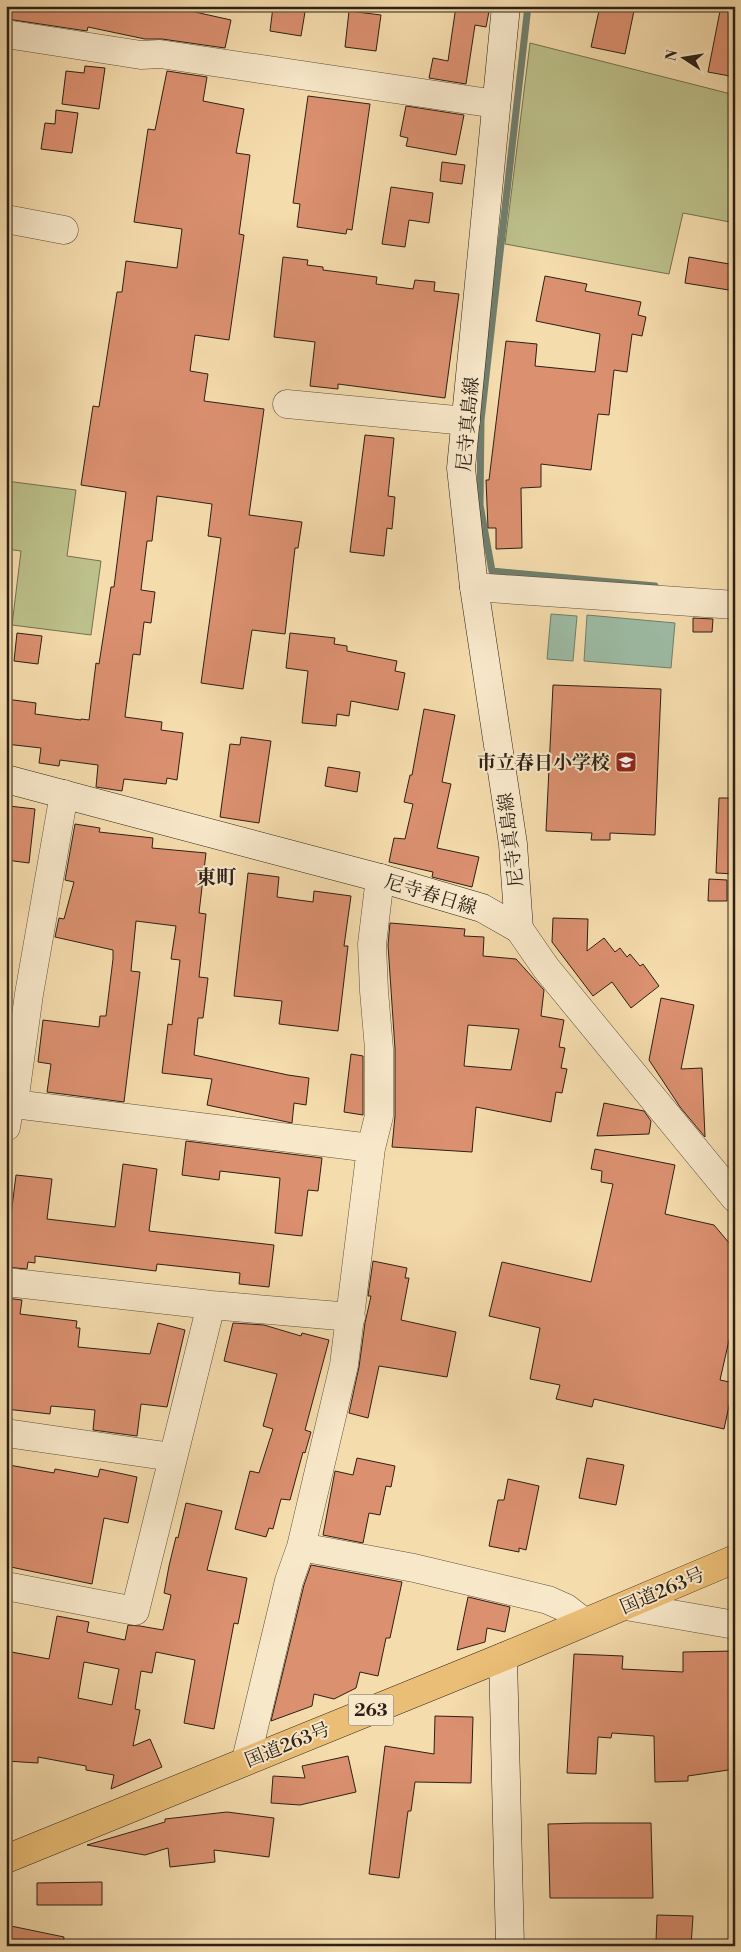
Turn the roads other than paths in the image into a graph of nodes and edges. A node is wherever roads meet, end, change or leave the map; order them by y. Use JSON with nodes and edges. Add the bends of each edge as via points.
{"nodes":[{"id":1,"x":506,"y":6,"type":"edge"},
{"id":2,"x":6,"y":34,"type":"edge"},
{"id":3,"x":496,"y":104,"type":"junction"},
{"id":4,"x":6,"y":219,"type":"edge"},
{"id":5,"x":64,"y":230,"type":"dead end"},
{"id":6,"x":287,"y":404,"type":"dead end"},
{"id":7,"x":466,"y":421,"type":"junction"},
{"id":8,"x":474,"y":587,"type":"junction"},
{"id":9,"x":735,"y":604,"type":"edge"},
{"id":10,"x":6,"y":779,"type":"edge"},
{"id":11,"x":64,"y":794,"type":"junction"},
{"id":12,"x":380,"y":878,"type":"junction"},
{"id":13,"x":519,"y":929,"type":"junction"},
{"id":14,"x":7,"y":1111,"type":"edge"},
{"id":15,"x":372,"y":1148,"type":"junction"},
{"id":16,"x":735,"y":1198,"type":"edge"},
{"id":17,"x":6,"y":1282,"type":"edge"},
{"id":18,"x":211,"y":1304,"type":"junction"},
{"id":19,"x":350,"y":1317,"type":"junction"},
{"id":20,"x":6,"y":1433,"type":"edge"},
{"id":21,"x":172,"y":1457,"type":"junction"},
{"id":22,"x":301,"y":1547,"type":"junction"},
{"id":23,"x":735,"y":1559,"type":"edge"},
{"id":24,"x":6,"y":1586,"type":"edge"},
{"id":25,"x":626,"y":1606,"type":"junction"},
{"id":26,"x":584,"y":1622,"type":"junction"},
{"id":27,"x":735,"y":1625,"type":"edge"},
{"id":28,"x":503,"y":1656,"type":"junction"},
{"id":29,"x":246,"y":1760,"type":"junction"},
{"id":30,"x":6,"y":1859,"type":"edge"},
{"id":31,"x":510,"y":1946,"type":"edge"}],
"edges":[{"from":1,"to":3,"type":"street","name":"尼寺真島線"},
{"from":2,"to":3,"type":"street"},
{"from":3,"to":7,"type":"street","name":"尼寺真島線"},
{"from":4,"to":5,"type":"street"},
{"from":6,"to":7,"type":"street"},
{"from":7,"to":8,"type":"street","name":"尼寺真島線","via":[[461,468]]},
{"from":8,"to":9,"type":"street"},
{"from":8,"to":13,"type":"street","name":"尼寺真島線","via":[[513,844]]},
{"from":10,"to":11,"type":"street","name":"尼寺春日線"},
{"from":11,"to":12,"type":"street","name":"尼寺春日線"},
{"from":11,"to":14,"type":"street","via":[[16,1088]]},
{"from":12,"to":13,"type":"street","name":"尼寺春日線","via":[[482,908]]},
{"from":12,"to":15,"type":"street","via":[[372,944],[379,1049],[379,1116]]},
{"from":13,"to":16,"type":"street","name":"尼寺春日線","via":[[546,968]]},
{"from":14,"to":15,"type":"street"},
{"from":15,"to":19,"type":"street"},
{"from":17,"to":18,"type":"street"},
{"from":18,"to":19,"type":"street"},
{"from":18,"to":21,"type":"street"},
{"from":19,"to":22,"type":"street","via":[[342,1374]]},
{"from":20,"to":21,"type":"street"},
{"from":21,"to":24,"type":"street","via":[[135,1612]]},
{"from":22,"to":26,"type":"street","via":[[414,1568],[548,1600],[566,1608]]},
{"from":22,"to":29,"type":"street","via":[[289,1581]]},
{"from":23,"to":25,"type":"highway","name":"国道263号","number":"263"},
{"from":25,"to":26,"type":"highway","name":"国道263号","number":"263"},
{"from":25,"to":27,"type":"street"},
{"from":26,"to":28,"type":"highway","name":"国道263号","number":"263"},
{"from":28,"to":29,"type":"highway","name":"国道263号","number":"263"},
{"from":28,"to":31,"type":"street"},
{"from":29,"to":30,"type":"highway","name":"国道263号","number":"263"}]}
